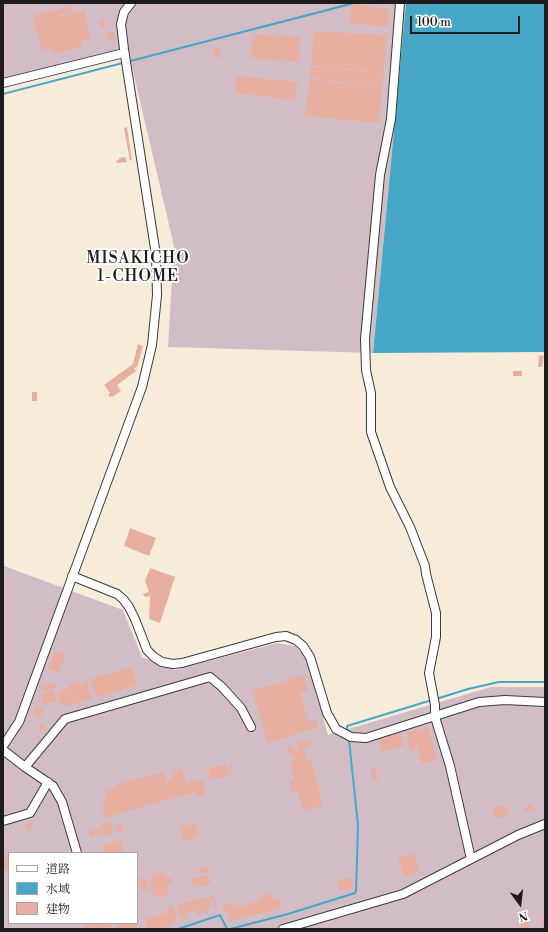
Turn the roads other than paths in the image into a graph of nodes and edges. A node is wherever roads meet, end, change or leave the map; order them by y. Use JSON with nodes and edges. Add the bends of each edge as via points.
{"nodes":[{"id":1,"x":130,"y":3,"type":"edge"},
{"id":2,"x":400,"y":3,"type":"edge"},
{"id":3,"x":125,"y":57,"type":"junction"},
{"id":4,"x":3,"y":83,"type":"edge"},
{"id":5,"x":72,"y":576,"type":"junction"},
{"id":6,"x":545,"y":702,"type":"edge"},
{"id":7,"x":435,"y":717,"type":"junction"},
{"id":8,"x":251,"y":726,"type":"dead end"},
{"id":9,"x":3,"y":746,"type":"edge"},
{"id":10,"x":25,"y":767,"type":"junction"},
{"id":11,"x":48,"y":782,"type":"junction"},
{"id":12,"x":3,"y":821,"type":"edge"},
{"id":13,"x":545,"y":824,"type":"edge"},
{"id":14,"x":77,"y":852,"type":"edge"},
{"id":15,"x":471,"y":859,"type":"junction"},
{"id":16,"x":283,"y":929,"type":"edge"}],
"edges":[{"from":1,"to":3,"type":"street","via":[[121,24]]},
{"from":2,"to":7,"type":"street","via":[[391,119],[380,175],[365,339],[366,370],[371,393],[372,432],[390,487],[410,527],[425,566],[436,613],[436,637],[429,673]]},
{"from":3,"to":4,"type":"street"},
{"from":3,"to":5,"type":"street","via":[[156,255],[156,320],[142,387]]},
{"from":5,"to":7,"type":"street","via":[[117,594],[123,599],[135,619],[147,650],[162,662],[182,663],[276,637],[286,636],[296,640],[310,658],[327,713],[336,729],[351,738],[366,738]]},
{"from":5,"to":9,"type":"street","via":[[19,722]]},
{"from":6,"to":7,"type":"street","via":[[480,702]]},
{"from":7,"to":15,"type":"street","via":[[450,766]]},
{"from":8,"to":10,"type":"street","via":[[240,708],[210,677],[65,719]]},
{"from":9,"to":10,"type":"street"},
{"from":10,"to":11,"type":"street"},
{"from":11,"to":12,"type":"street","via":[[30,814]]},
{"from":11,"to":14,"type":"street","via":[[62,802]]},
{"from":13,"to":15,"type":"street"},
{"from":15,"to":16,"type":"street","via":[[403,894]]}]}
